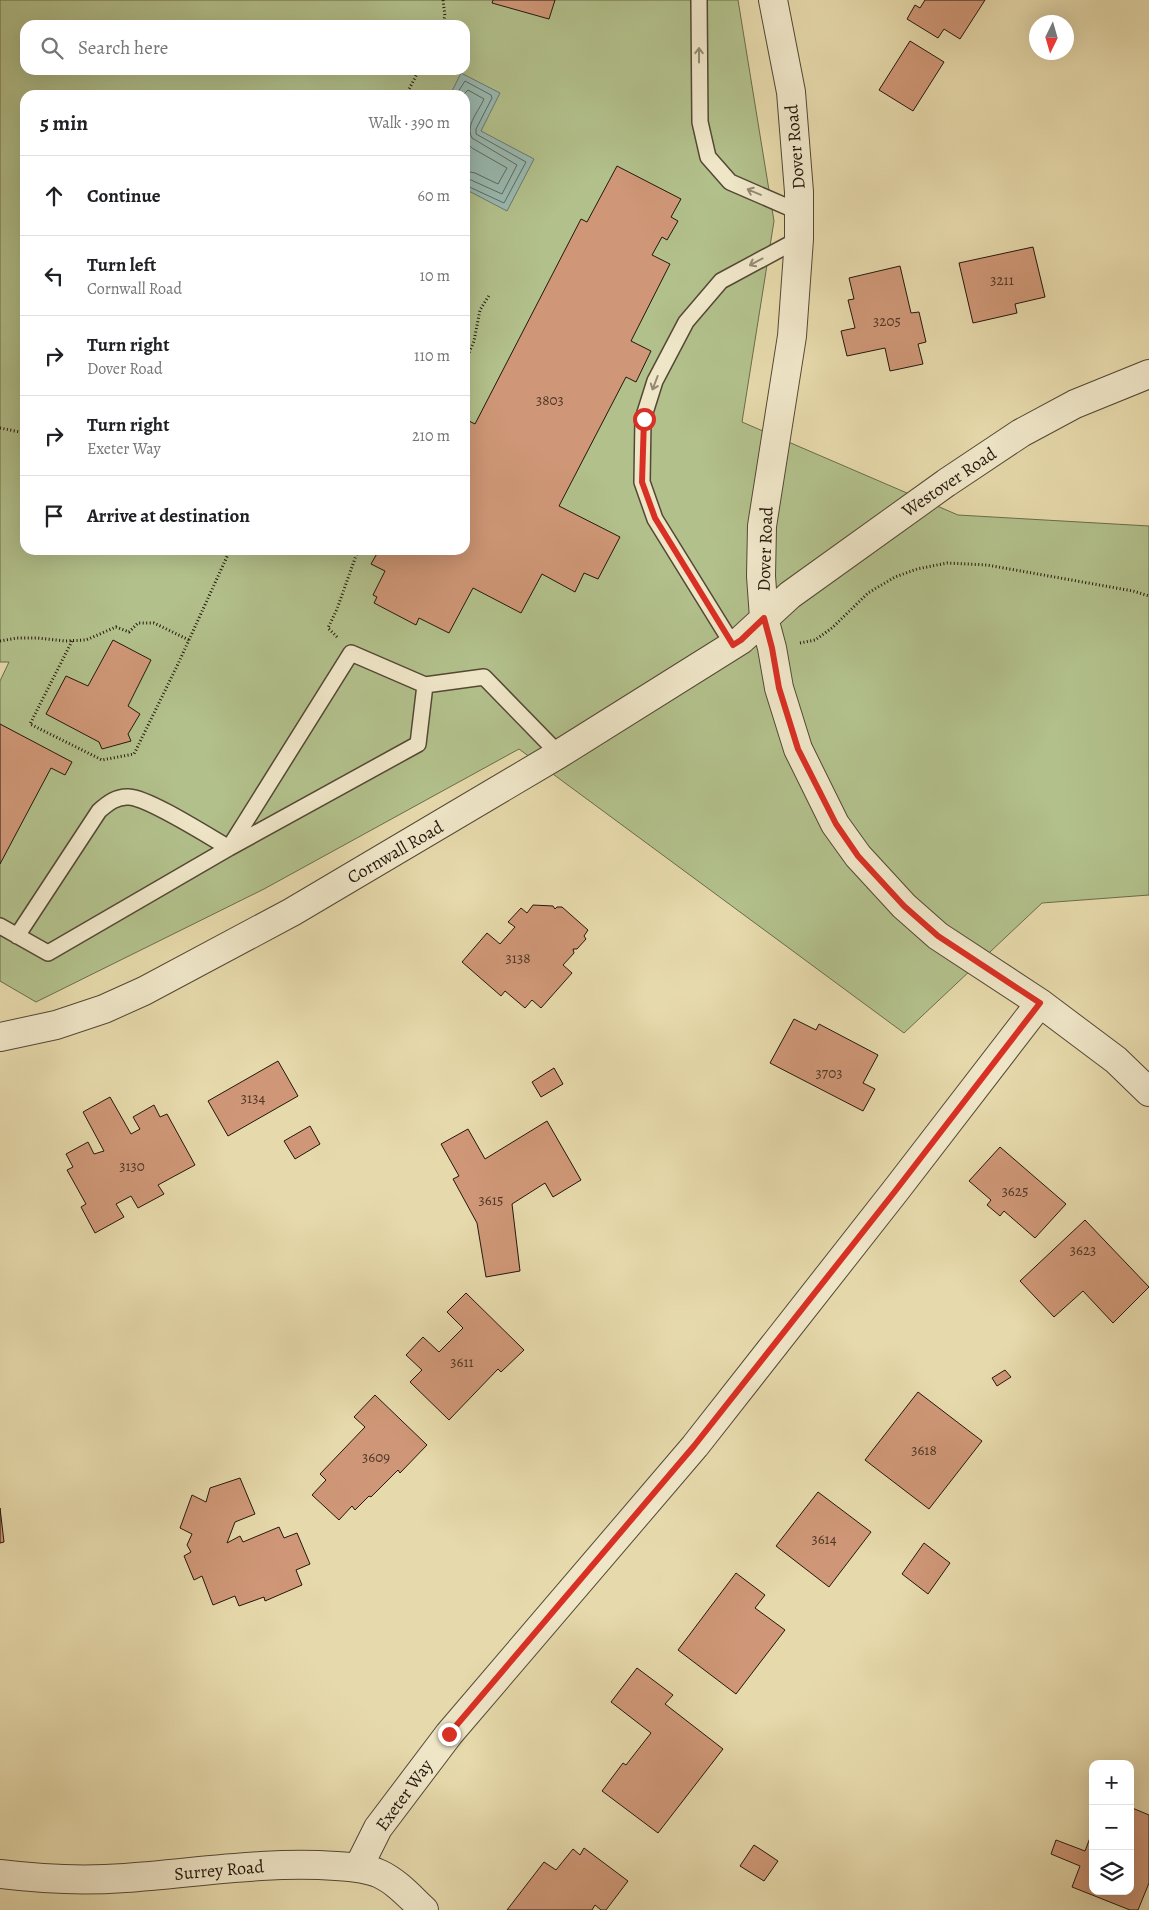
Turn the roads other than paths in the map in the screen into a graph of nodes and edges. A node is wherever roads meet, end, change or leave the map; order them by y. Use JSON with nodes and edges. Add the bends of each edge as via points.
{"nodes":[{"id":1,"x":699,"y":0,"type":"edge"},
{"id":2,"x":773,"y":0,"type":"edge"},
{"id":3,"x":799,"y":212,"type":"junction"},
{"id":4,"x":799,"y":239,"type":"junction"},
{"id":5,"x":1149,"y":374,"type":"edge"},
{"id":6,"x":764,"y":618,"type":"junction"},
{"id":7,"x":733,"y":645,"type":"junction"},
{"id":8,"x":425,"y":685,"type":"junction"},
{"id":9,"x":559,"y":754,"type":"junction"},
{"id":10,"x":229,"y":848,"type":"junction"},
{"id":11,"x":0,"y":926,"type":"edge"},
{"id":12,"x":17,"y":936,"type":"junction"},
{"id":13,"x":1040,"y":1003,"type":"junction"},
{"id":14,"x":0,"y":1037,"type":"edge"},
{"id":15,"x":1149,"y":1092,"type":"edge"},
{"id":16,"x":358,"y":1868,"type":"junction"},
{"id":17,"x":0,"y":1874,"type":"edge"},
{"id":18,"x":424,"y":1910,"type":"edge"}],
"edges":[{"from":3,"to":1,"type":"lane","one_way":true,"via":[[730,182],[708,157],[700,122]]},
{"from":2,"to":3,"type":"street","name":"Dover Road","via":[[791,92]]},
{"from":3,"to":4,"type":"street","name":"Dover Road"},
{"from":4,"to":6,"type":"street","name":"Dover Road","via":[[792,336],[762,526]]},
{"from":4,"to":7,"type":"lane","one_way":true,"via":[[721,281],[686,322],[655,381],[644,419],[642,482],[655,518]]},
{"from":5,"to":6,"type":"street","name":"Westover Road","via":[[1075,404],[1021,434],[946,483],[790,595]]},
{"from":6,"to":7,"type":"street","name":"Cornwall Road"},
{"from":6,"to":13,"type":"street","name":"Dover Road","via":[[779,688],[798,749],[836,824],[858,856],[904,906],[938,936]]},
{"from":7,"to":9,"type":"street","name":"Cornwall Road"},
{"from":8,"to":9,"type":"lane","via":[[484,677]]},
{"from":8,"to":10,"type":"lane","via":[[418,744]]},
{"from":8,"to":10,"type":"lane","via":[[351,653]]},
{"from":9,"to":14,"type":"street","name":"Cornwall Road","via":[[292,912],[144,991],[56,1026]]},
{"from":10,"to":12,"type":"lane","via":[[48,953]]},
{"from":10,"to":12,"type":"lane","via":[[147,802],[130,797],[119,798],[99,811]]},
{"from":11,"to":12,"type":"lane"},
{"from":13,"to":15,"type":"street","name":"Dover Road","via":[[1116,1060]]},
{"from":13,"to":16,"type":"street","name":"Exeter Way","via":[[694,1446],[449,1734],[378,1828]]},
{"from":16,"to":17,"type":"street","name":"Surrey Road","via":[[314,1864],[268,1865],[122,1878]]},
{"from":16,"to":18,"type":"street","name":"Surrey Road","via":[[380,1874],[398,1885]]}]}
